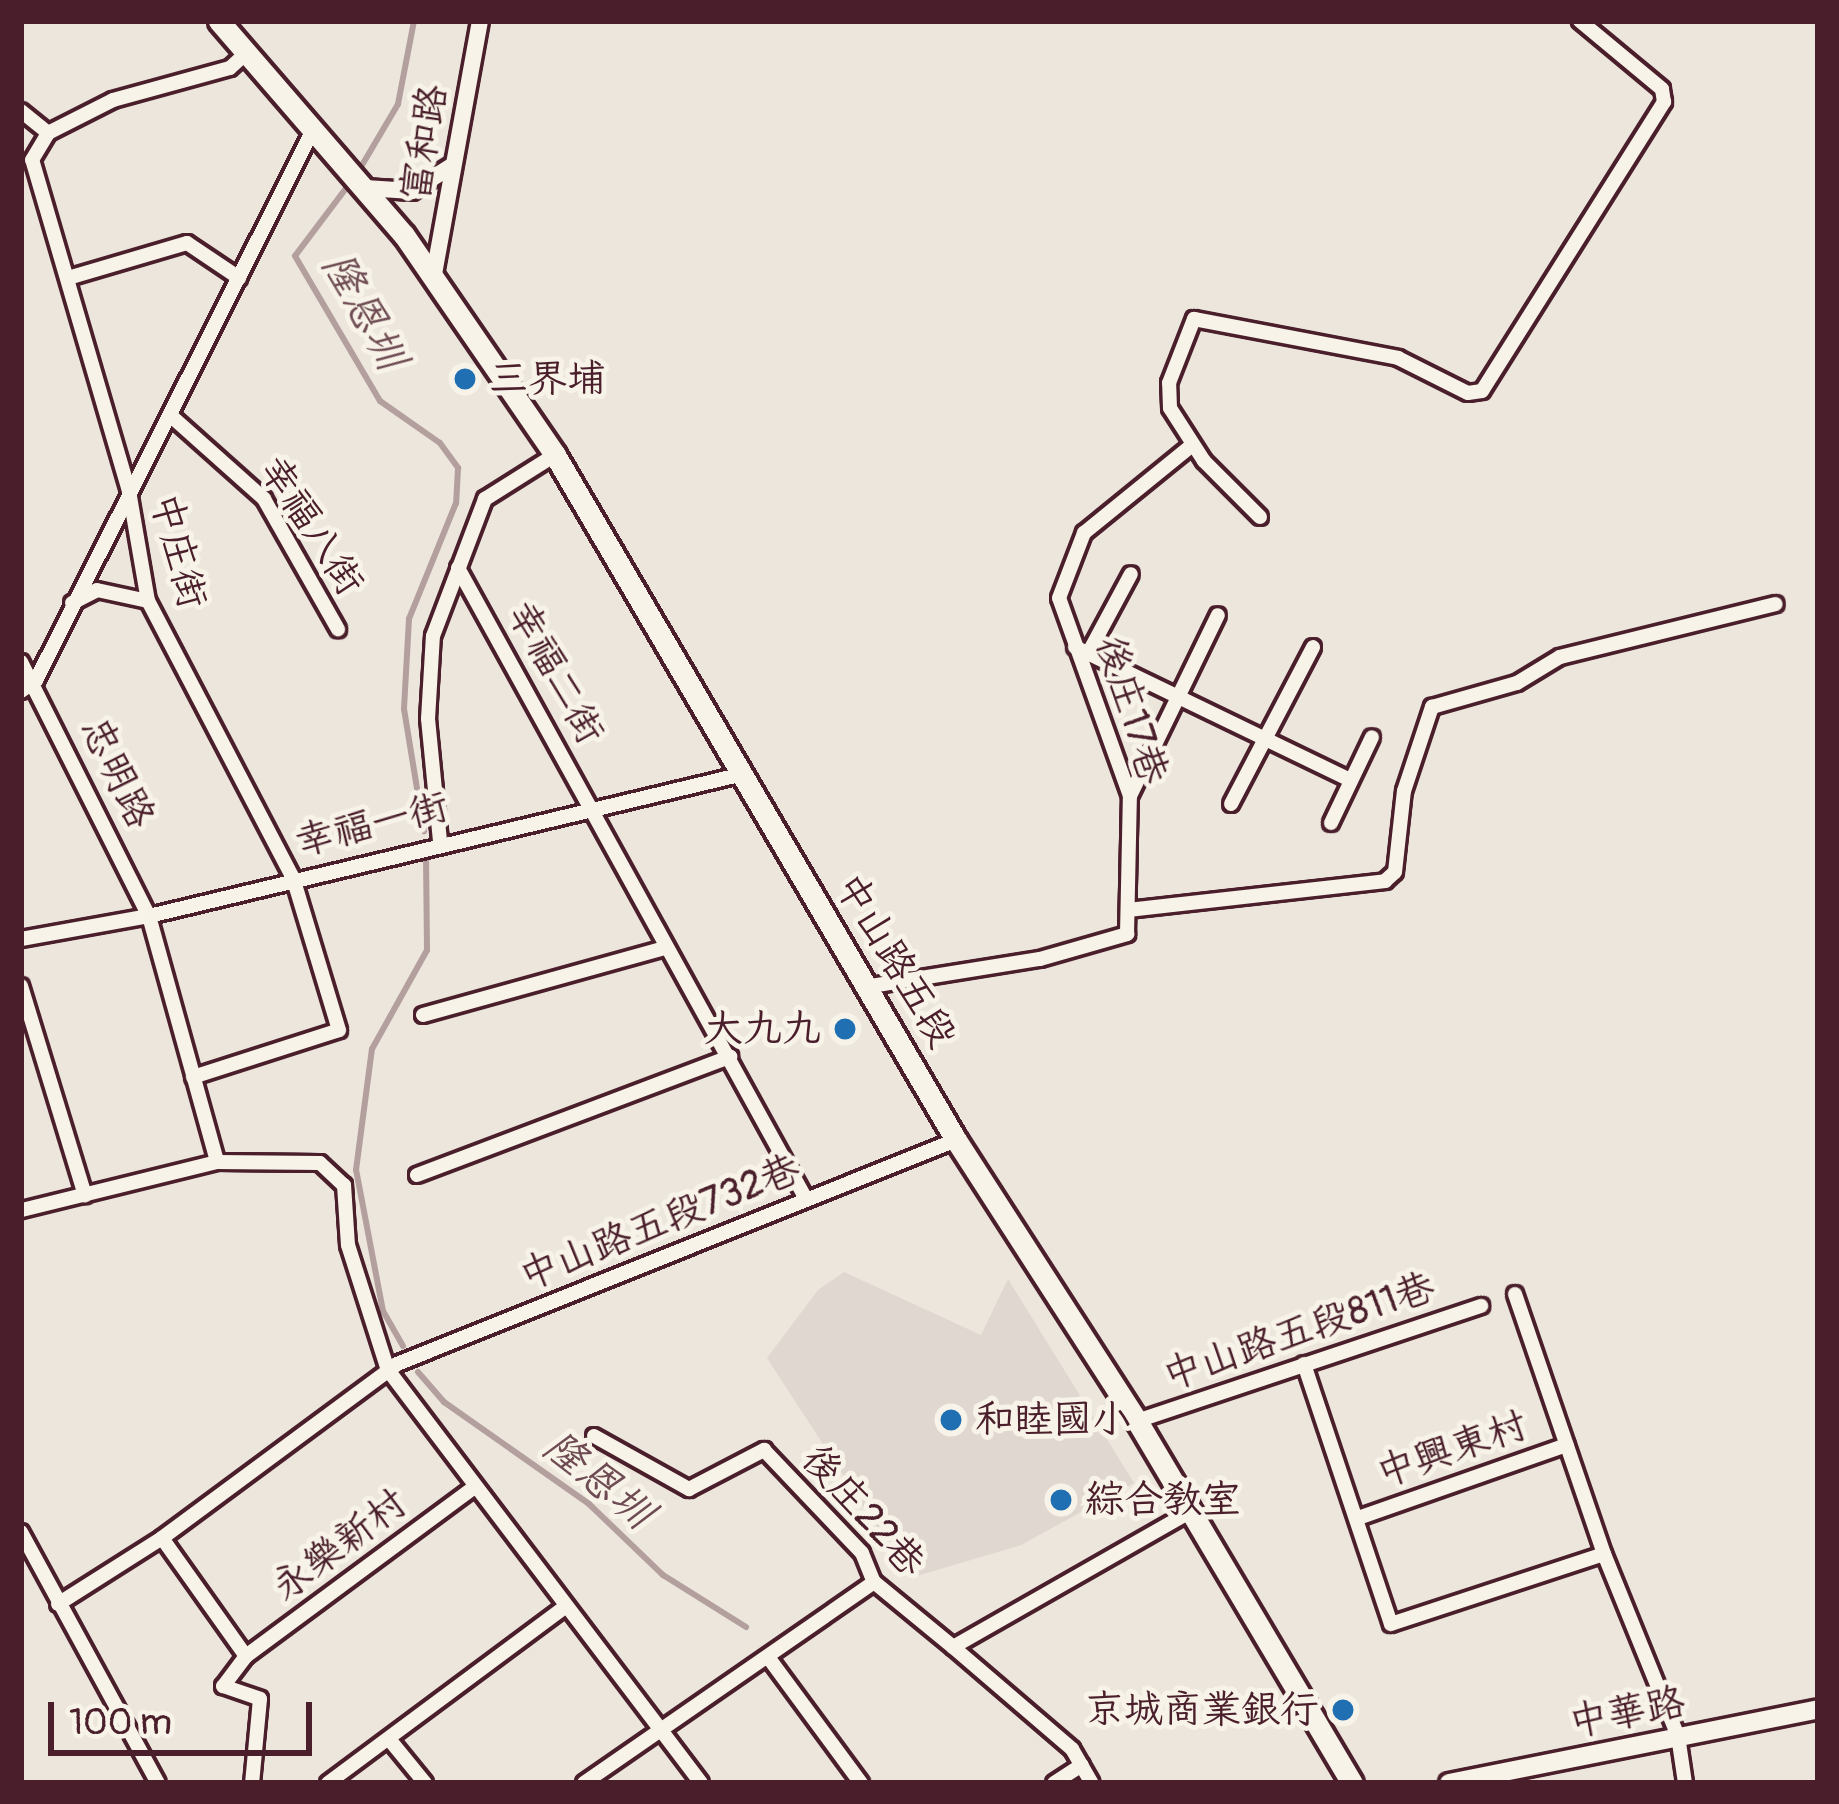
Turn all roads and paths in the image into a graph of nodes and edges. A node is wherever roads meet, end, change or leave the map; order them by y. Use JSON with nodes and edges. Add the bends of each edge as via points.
{"nodes":[{"id":1,"x":219,"y":21,"type":"edge"},
{"id":2,"x":480,"y":21,"type":"edge"},
{"id":3,"x":1580,"y":21,"type":"edge"},
{"id":4,"x":248,"y":52,"type":"junction"},
{"id":5,"x":21,"y":111,"type":"edge"},
{"id":6,"x":314,"y":128,"type":"junction"},
{"id":7,"x":48,"y":133,"type":"junction"},
{"id":8,"x":450,"y":166,"type":"junction"},
{"id":9,"x":364,"y":187,"type":"junction"},
{"id":10,"x":434,"y":274,"type":"junction"},
{"id":11,"x":68,"y":278,"type":"junction"},
{"id":12,"x":239,"y":278,"type":"junction"},
{"id":13,"x":171,"y":416,"type":"junction"},
{"id":14,"x":1191,"y":446,"type":"junction"},
{"id":15,"x":555,"y":455,"type":"junction"},
{"id":16,"x":129,"y":491,"type":"junction"},
{"id":17,"x":1260,"y":517,"type":"dead end"},
{"id":18,"x":458,"y":568,"type":"junction"},
{"id":19,"x":1131,"y":574,"type":"dead end"},
{"id":20,"x":148,"y":601,"type":"junction"},
{"id":21,"x":72,"y":602,"type":"junction"},
{"id":22,"x":1776,"y":604,"type":"dead end"},
{"id":23,"x":1217,"y":615,"type":"dead end"},
{"id":24,"x":338,"y":628,"type":"dead end"},
{"id":25,"x":1313,"y":647,"type":"dead end"},
{"id":26,"x":1082,"y":649,"type":"junction"},
{"id":27,"x":21,"y":662,"type":"edge"},
{"id":28,"x":36,"y":680,"type":"junction"},
{"id":29,"x":21,"y":691,"type":"edge"},
{"id":30,"x":1178,"y":693,"type":"junction"},
{"id":31,"x":1266,"y":737,"type":"junction"},
{"id":32,"x":1372,"y":737,"type":"dead end"},
{"id":33,"x":739,"y":775,"type":"junction"},
{"id":34,"x":1350,"y":780,"type":"junction"},
{"id":35,"x":1130,"y":796,"type":"junction"},
{"id":36,"x":1232,"y":804,"type":"dead end"},
{"id":37,"x":595,"y":810,"type":"junction"},
{"id":38,"x":1331,"y":823,"type":"dead end"},
{"id":39,"x":440,"y":841,"type":"junction"},
{"id":40,"x":293,"y":878,"type":"junction"},
{"id":41,"x":1128,"y":910,"type":"junction"},
{"id":42,"x":149,"y":916,"type":"junction"},
{"id":43,"x":21,"y":939,"type":"edge"},
{"id":44,"x":664,"y":948,"type":"junction"},
{"id":45,"x":21,"y":986,"type":"edge"},
{"id":46,"x":871,"y":986,"type":"junction"},
{"id":47,"x":423,"y":1015,"type":"dead end"},
{"id":48,"x":730,"y":1057,"type":"junction"},
{"id":49,"x":193,"y":1077,"type":"junction"},
{"id":50,"x":956,"y":1140,"type":"junction"},
{"id":51,"x":217,"y":1162,"type":"junction"},
{"id":52,"x":417,"y":1175,"type":"dead end"},
{"id":53,"x":85,"y":1195,"type":"junction"},
{"id":54,"x":806,"y":1199,"type":"junction"},
{"id":55,"x":21,"y":1210,"type":"edge"},
{"id":56,"x":1515,"y":1294,"type":"dead end"},
{"id":57,"x":1481,"y":1306,"type":"dead end"},
{"id":58,"x":1304,"y":1364,"type":"junction"},
{"id":59,"x":388,"y":1370,"type":"junction"},
{"id":60,"x":1137,"y":1421,"type":"junction"},
{"id":61,"x":594,"y":1436,"type":"dead end"},
{"id":62,"x":1567,"y":1445,"type":"junction"},
{"id":63,"x":473,"y":1488,"type":"junction"},
{"id":64,"x":1187,"y":1513,"type":"junction"},
{"id":65,"x":1358,"y":1518,"type":"junction"},
{"id":66,"x":21,"y":1532,"type":"edge"},
{"id":67,"x":162,"y":1538,"type":"junction"},
{"id":68,"x":1604,"y":1554,"type":"junction"},
{"id":69,"x":874,"y":1582,"type":"junction"},
{"id":70,"x":58,"y":1604,"type":"junction"},
{"id":71,"x":564,"y":1608,"type":"junction"},
{"id":72,"x":953,"y":1647,"type":"junction"},
{"id":73,"x":246,"y":1656,"type":"junction"},
{"id":74,"x":768,"y":1657,"type":"junction"},
{"id":75,"x":1818,"y":1709,"type":"edge"},
{"id":76,"x":657,"y":1731,"type":"junction"},
{"id":77,"x":1678,"y":1736,"type":"junction"},
{"id":78,"x":389,"y":1738,"type":"junction"},
{"id":79,"x":1082,"y":1766,"type":"junction"},
{"id":80,"x":158,"y":1783,"type":"edge"},
{"id":81,"x":252,"y":1783,"type":"edge"},
{"id":82,"x":328,"y":1783,"type":"edge"},
{"id":83,"x":425,"y":1783,"type":"edge"},
{"id":84,"x":584,"y":1783,"type":"edge"},
{"id":85,"x":701,"y":1783,"type":"edge"},
{"id":86,"x":861,"y":1783,"type":"edge"},
{"id":87,"x":1054,"y":1783,"type":"edge"},
{"id":88,"x":1092,"y":1783,"type":"edge"},
{"id":89,"x":1352,"y":1783,"type":"edge"},
{"id":90,"x":1449,"y":1783,"type":"edge"},
{"id":91,"x":1685,"y":1783,"type":"edge"}],
"edges":[{"from":1,"to":4,"type":"main road"},
{"from":2,"to":8,"type":"street","name":"富和路"},
{"from":3,"to":14,"type":"street","via":[[1662,88],[1664,102],[1482,391],[1468,393],[1398,358],[1194,319],[1169,383],[1170,408]]},
{"from":4,"to":6,"type":"main road"},
{"from":4,"to":7,"type":"street","via":[[230,68],[113,100]]},
{"from":5,"to":7,"type":"street"},
{"from":6,"to":9,"type":"main road","name":"中山路五段"},
{"from":6,"to":12,"type":"street"},
{"from":7,"to":11,"type":"street","name":"中庄街","via":[[32,160]]},
{"from":8,"to":9,"type":"street","via":[[412,191]]},
{"from":8,"to":10,"type":"street","name":"富和路"},
{"from":9,"to":10,"type":"main road","name":"中山路五段"},
{"from":10,"to":15,"type":"main road","name":"中山路五段"},
{"from":11,"to":12,"type":"street","via":[[187,243]]},
{"from":11,"to":16,"type":"street","name":"中庄街"},
{"from":12,"to":13,"type":"street"},
{"from":13,"to":16,"type":"street"},
{"from":13,"to":24,"type":"street","name":"幸福八街","via":[[264,499]]},
{"from":14,"to":17,"type":"street"},
{"from":14,"to":26,"type":"street","name":"後庄17巷","via":[[1084,533],[1059,598]]},
{"from":15,"to":18,"type":"street","via":[[485,499]]},
{"from":15,"to":33,"type":"main road","name":"中山路五段"},
{"from":16,"to":20,"type":"street","name":"中庄街"},
{"from":16,"to":21,"type":"street"},
{"from":18,"to":37,"type":"street","name":"幸福二街"},
{"from":18,"to":39,"type":"street","via":[[434,636],[430,684]]},
{"from":19,"to":26,"type":"street"},
{"from":20,"to":21,"type":"street","via":[[97,590]]},
{"from":20,"to":40,"type":"street","name":"中庄街"},
{"from":21,"to":28,"type":"street"},
{"from":22,"to":41,"type":"street","via":[[1560,657],[1517,683],[1432,707],[1404,791],[1395,872],[1385,880]]},
{"from":23,"to":30,"type":"street"},
{"from":25,"to":31,"type":"street"},
{"from":26,"to":30,"type":"street"},
{"from":26,"to":35,"type":"street","name":"後庄17巷"},
{"from":27,"to":28,"type":"street","name":"忠明路"},
{"from":28,"to":29,"type":"street"},
{"from":28,"to":42,"type":"street","name":"忠明路"},
{"from":30,"to":31,"type":"street"},
{"from":30,"to":35,"type":"street"},
{"from":31,"to":34,"type":"street"},
{"from":31,"to":36,"type":"street"},
{"from":32,"to":34,"type":"street"},
{"from":33,"to":37,"type":"street","name":"幸福一街"},
{"from":33,"to":46,"type":"main road","name":"中山路五段"},
{"from":34,"to":38,"type":"street"},
{"from":35,"to":41,"type":"street","name":"後庄17巷"},
{"from":37,"to":39,"type":"street","name":"幸福一街"},
{"from":37,"to":44,"type":"street","name":"幸福二街"},
{"from":39,"to":40,"type":"street","name":"幸福一街"},
{"from":40,"to":42,"type":"street","name":"幸福一街"},
{"from":40,"to":49,"type":"street","name":"中庄街","via":[[339,1030]]},
{"from":41,"to":46,"type":"street","via":[[1121,940]]},
{"from":42,"to":43,"type":"street","name":"幸福一街"},
{"from":42,"to":49,"type":"street"},
{"from":44,"to":47,"type":"street"},
{"from":44,"to":48,"type":"street","name":"幸福二街"},
{"from":45,"to":53,"type":"street"},
{"from":46,"to":50,"type":"main road","name":"中山路五段"},
{"from":48,"to":52,"type":"street"},
{"from":48,"to":54,"type":"street","name":"幸福二街"},
{"from":49,"to":51,"type":"street"},
{"from":50,"to":54,"type":"street","name":"中山路五段732巷"},
{"from":50,"to":60,"type":"main road","name":"中山路五段"},
{"from":51,"to":53,"type":"street"},
{"from":51,"to":59,"type":"street","via":[[320,1163],[344,1185],[348,1245]]},
{"from":53,"to":55,"type":"street"},
{"from":54,"to":59,"type":"street","name":"中山路五段732巷"},
{"from":56,"to":62,"type":"street","name":"中興東村"},
{"from":57,"to":58,"type":"street","name":"中山路五段811巷"},
{"from":58,"to":60,"type":"street","name":"中山路五段811巷"},
{"from":58,"to":65,"type":"street"},
{"from":59,"to":63,"type":"street"},
{"from":59,"to":67,"type":"street"},
{"from":60,"to":64,"type":"main road","name":"中山路五段"},
{"from":61,"to":69,"type":"street","name":"後庄22巷","via":[[689,1489],[764,1450],[862,1553]]},
{"from":62,"to":65,"type":"street","name":"中興東村"},
{"from":62,"to":68,"type":"street","name":"中興東村"},
{"from":63,"to":71,"type":"street"},
{"from":63,"to":73,"type":"street","name":"永樂新村"},
{"from":64,"to":72,"type":"street"},
{"from":64,"to":89,"type":"main road","name":"中山路五段"},
{"from":65,"to":68,"type":"street","via":[[1391,1624]]},
{"from":66,"to":70,"type":"street"},
{"from":67,"to":70,"type":"street"},
{"from":67,"to":73,"type":"street"},
{"from":68,"to":77,"type":"street","name":"中興東村"},
{"from":69,"to":72,"type":"street","name":"後庄22巷"},
{"from":69,"to":74,"type":"street"},
{"from":70,"to":80,"type":"street"},
{"from":71,"to":76,"type":"street"},
{"from":71,"to":78,"type":"street"},
{"from":72,"to":79,"type":"street","name":"後庄22巷"},
{"from":73,"to":81,"type":"street","via":[[223,1687],[260,1699]]},
{"from":74,"to":76,"type":"street"},
{"from":74,"to":86,"type":"street"},
{"from":75,"to":77,"type":"main road","name":"中華路"},
{"from":76,"to":84,"type":"street"},
{"from":76,"to":85,"type":"street"},
{"from":77,"to":90,"type":"main road","name":"中華路"},
{"from":77,"to":91,"type":"street","name":"中興東村"},
{"from":78,"to":82,"type":"street"},
{"from":78,"to":83,"type":"street"},
{"from":79,"to":87,"type":"street"},
{"from":79,"to":88,"type":"street","name":"後庄22巷"}]}
